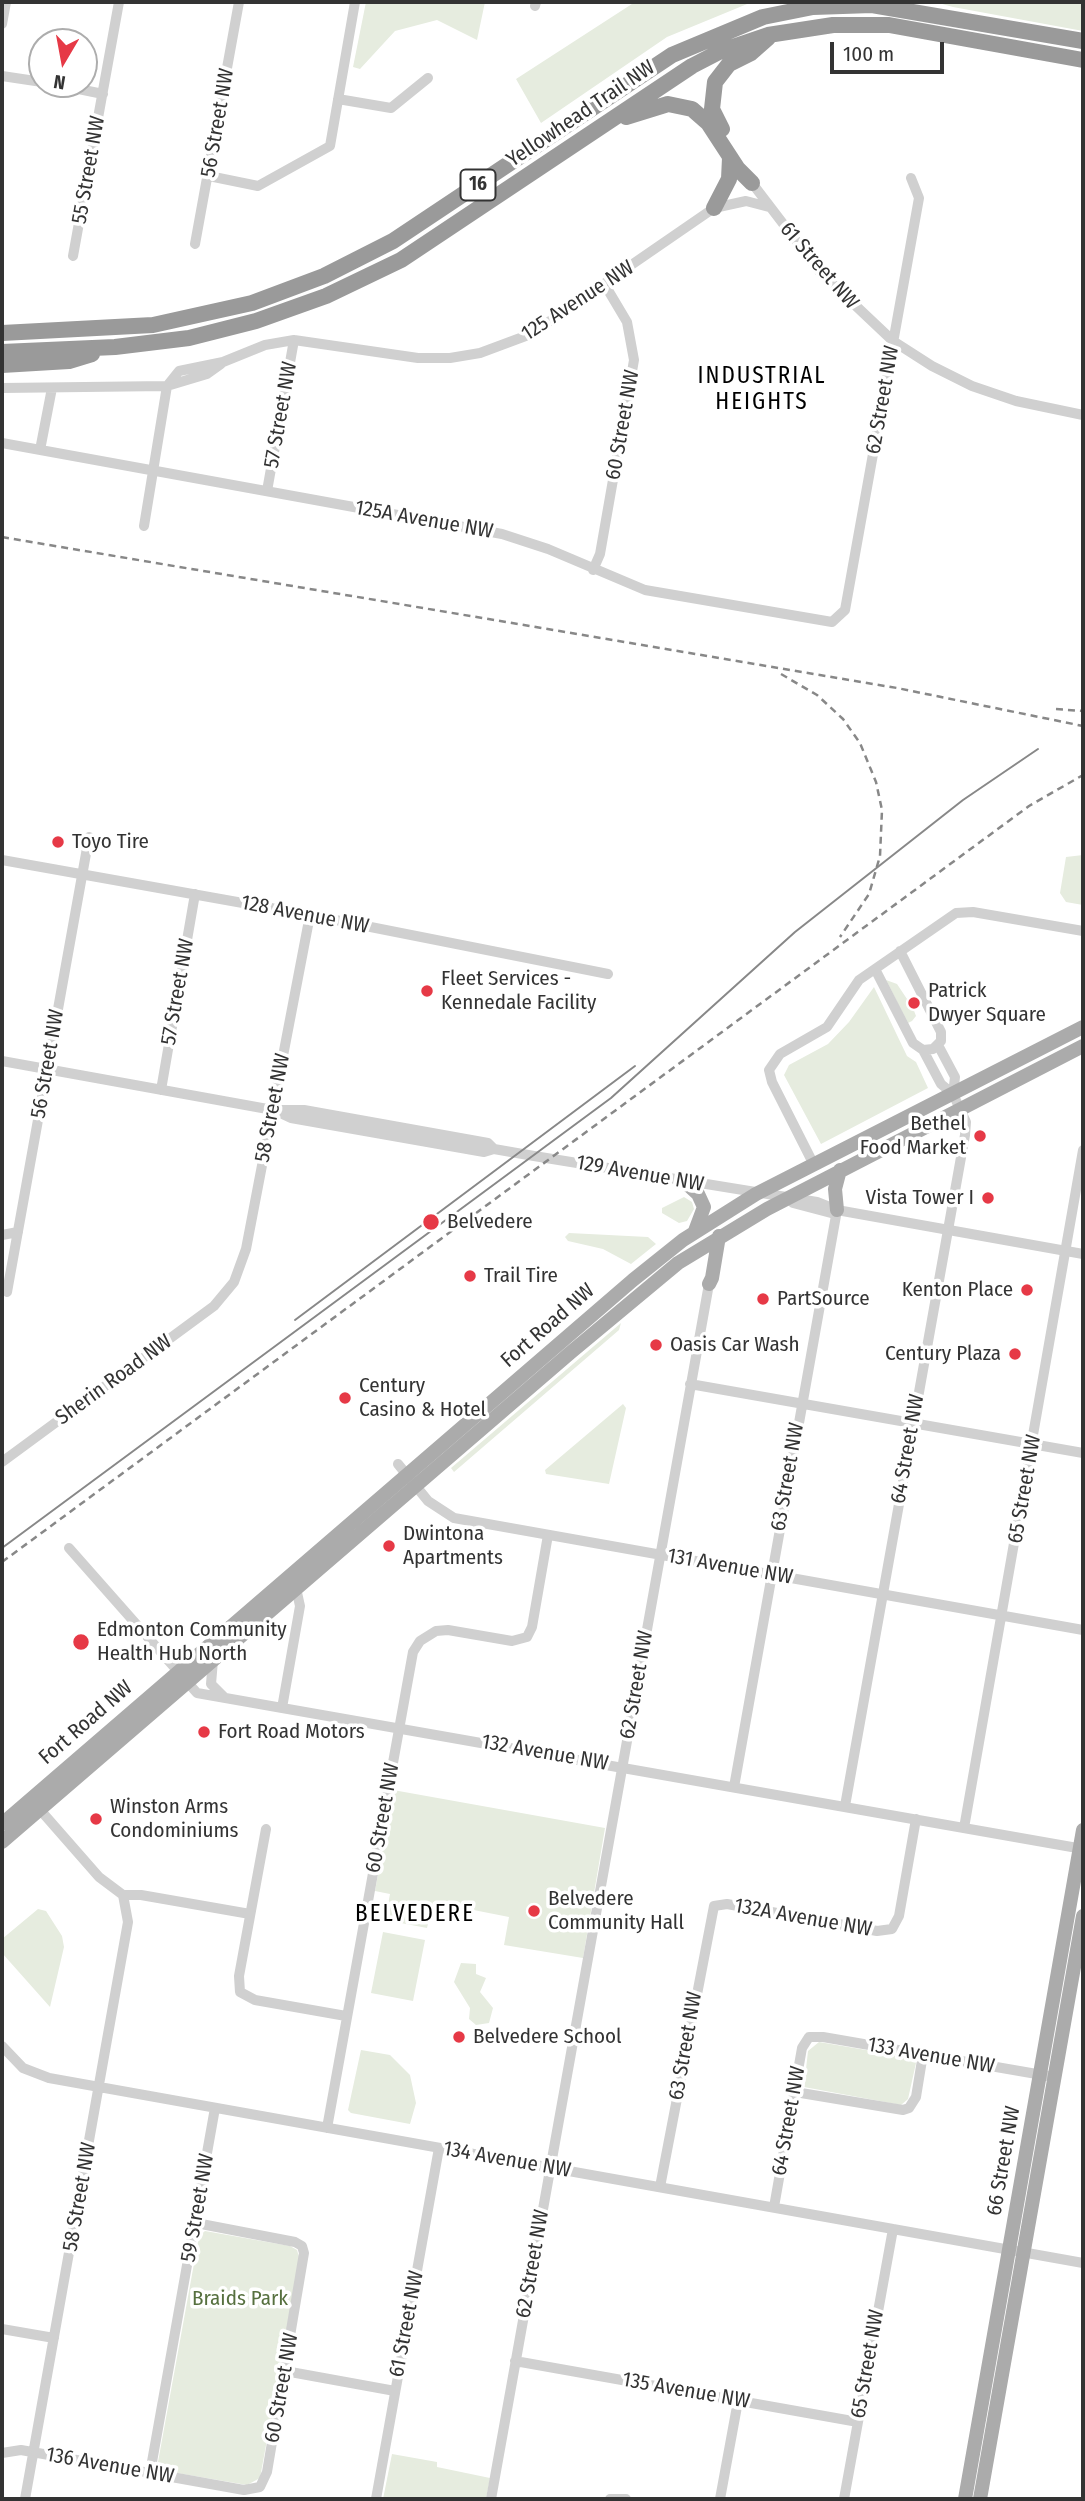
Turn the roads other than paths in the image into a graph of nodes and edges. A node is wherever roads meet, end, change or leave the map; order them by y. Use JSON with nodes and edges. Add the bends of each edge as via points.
{"nodes":[{"id":1,"x":6,"y":2,"type":"edge"},
{"id":2,"x":119,"y":2,"type":"edge"},
{"id":3,"x":239,"y":2,"type":"edge"},
{"id":4,"x":355,"y":2,"type":"edge"},
{"id":5,"x":2,"y":24,"type":"edge"},
{"id":6,"x":772,"y":34,"type":"junction"},
{"id":7,"x":1083,"y":41,"type":"edge"},
{"id":8,"x":1083,"y":60,"type":"edge"},
{"id":9,"x":2,"y":76,"type":"edge"},
{"id":10,"x":428,"y":78,"type":"dead end"},
{"id":11,"x":28,"y":80,"type":"edge"},
{"id":12,"x":98,"y":92,"type":"edge"},
{"id":13,"x":103,"y":93,"type":"junction"},
{"id":14,"x":338,"y":99,"type":"junction"},
{"id":15,"x":595,"y":130,"type":"junction"},
{"id":16,"x":730,"y":158,"type":"junction"},
{"id":17,"x":209,"y":176,"type":"junction"},
{"id":18,"x":911,"y":178,"type":"dead end"},
{"id":19,"x":752,"y":183,"type":"junction"},
{"id":20,"x":769,"y":207,"type":"junction"},
{"id":21,"x":714,"y":208,"type":"junction"},
{"id":22,"x":195,"y":244,"type":"dead end"},
{"id":23,"x":73,"y":256,"type":"dead end"},
{"id":24,"x":605,"y":285,"type":"junction"},
{"id":25,"x":2,"y":333,"type":"edge"},
{"id":26,"x":294,"y":340,"type":"junction"},
{"id":27,"x":893,"y":341,"type":"junction"},
{"id":28,"x":115,"y":347,"type":"junction"},
{"id":29,"x":2,"y":352,"type":"edge"},
{"id":30,"x":2,"y":365,"type":"edge"},
{"id":31,"x":167,"y":386,"type":"junction"},
{"id":32,"x":2,"y":388,"type":"edge"},
{"id":33,"x":51,"y":388,"type":"junction"},
{"id":34,"x":1083,"y":415,"type":"edge"},
{"id":35,"x":2,"y":443,"type":"edge"},
{"id":36,"x":40,"y":450,"type":"junction"},
{"id":37,"x":153,"y":471,"type":"junction"},
{"id":38,"x":267,"y":491,"type":"junction"},
{"id":39,"x":144,"y":526,"type":"dead end"},
{"id":40,"x":593,"y":570,"type":"junction"},
{"id":41,"x":837,"y":620,"type":"joint"},
{"id":42,"x":89,"y":837,"type":"dead end"},
{"id":43,"x":2,"y":860,"type":"edge"},
{"id":44,"x":82,"y":874,"type":"junction"},
{"id":45,"x":195,"y":894,"type":"junction"},
{"id":46,"x":310,"y":915,"type":"junction"},
{"id":47,"x":1083,"y":931,"type":"edge"},
{"id":48,"x":900,"y":951,"type":"junction"},
{"id":49,"x":875,"y":969,"type":"junction"},
{"id":50,"x":608,"y":974,"type":"dead end"},
{"id":51,"x":1083,"y":1027,"type":"edge"},
{"id":52,"x":938,"y":1045,"type":"junction"},
{"id":53,"x":1083,"y":1045,"type":"edge"},
{"id":54,"x":923,"y":1050,"type":"junction"},
{"id":55,"x":2,"y":1061,"type":"edge"},
{"id":56,"x":47,"y":1069,"type":"junction"},
{"id":57,"x":161,"y":1090,"type":"junction"},
{"id":58,"x":953,"y":1094,"type":"junction"},
{"id":59,"x":960,"y":1109,"type":"junction"},
{"id":60,"x":273,"y":1110,"type":"junction"},
{"id":61,"x":1083,"y":1150,"type":"edge"},
{"id":62,"x":814,"y":1165,"type":"junction"},
{"id":63,"x":840,"y":1170,"type":"junction"},
{"id":64,"x":685,"y":1182,"type":"junction"},
{"id":65,"x":756,"y":1194,"type":"junction"},
{"id":66,"x":786,"y":1198,"type":"junction"},
{"id":67,"x":837,"y":1210,"type":"junction"},
{"id":68,"x":947,"y":1230,"type":"junction"},
{"id":69,"x":18,"y":1232,"type":"junction"},
{"id":70,"x":695,"y":1232,"type":"junction"},
{"id":71,"x":2,"y":1235,"type":"edge"},
{"id":72,"x":719,"y":1236,"type":"junction"},
{"id":73,"x":1066,"y":1251,"type":"junction"},
{"id":74,"x":1083,"y":1254,"type":"edge"},
{"id":75,"x":678,"y":1263,"type":"junction"},
{"id":76,"x":709,"y":1284,"type":"junction"},
{"id":77,"x":7,"y":1292,"type":"dead end"},
{"id":78,"x":225,"y":1296,"type":"joint"},
{"id":79,"x":690,"y":1384,"type":"junction"},
{"id":80,"x":801,"y":1404,"type":"junction"},
{"id":81,"x":912,"y":1423,"type":"junction"},
{"id":82,"x":1033,"y":1444,"type":"junction"},
{"id":83,"x":1083,"y":1453,"type":"edge"},
{"id":84,"x":2,"y":1462,"type":"edge"},
{"id":85,"x":406,"y":1475,"type":"junction"},
{"id":86,"x":548,"y":1535,"type":"junction"},
{"id":87,"x":69,"y":1548,"type":"dead end"},
{"id":88,"x":660,"y":1555,"type":"junction"},
{"id":89,"x":771,"y":1574,"type":"junction"},
{"id":90,"x":296,"y":1588,"type":"junction"},
{"id":91,"x":883,"y":1594,"type":"junction"},
{"id":92,"x":1002,"y":1616,"type":"junction"},
{"id":93,"x":1083,"y":1630,"type":"edge"},
{"id":94,"x":213,"y":1660,"type":"junction"},
{"id":95,"x":182,"y":1677,"type":"junction"},
{"id":96,"x":226,"y":1699,"type":"junction"},
{"id":97,"x":282,"y":1708,"type":"junction"},
{"id":98,"x":400,"y":1728,"type":"junction"},
{"id":99,"x":622,"y":1767,"type":"junction"},
{"id":100,"x":734,"y":1787,"type":"junction"},
{"id":101,"x":35,"y":1804,"type":"junction"},
{"id":102,"x":845,"y":1807,"type":"junction"},
{"id":103,"x":916,"y":1819,"type":"junction"},
{"id":104,"x":2,"y":1824,"type":"edge"},
{"id":105,"x":964,"y":1828,"type":"junction"},
{"id":106,"x":266,"y":1829,"type":"dead end"},
{"id":107,"x":1083,"y":1830,"type":"edge"},
{"id":108,"x":2,"y":1842,"type":"edge"},
{"id":109,"x":1082,"y":1848,"type":"edge"},
{"id":110,"x":123,"y":1895,"type":"junction"},
{"id":111,"x":714,"y":1906,"type":"joint"},
{"id":112,"x":250,"y":1914,"type":"junction"},
{"id":113,"x":1083,"y":1916,"type":"edge"},
{"id":114,"x":1074,"y":1957,"type":"edge"},
{"id":115,"x":346,"y":2016,"type":"junction"},
{"id":116,"x":808,"y":2037,"type":"joint"},
{"id":117,"x":2,"y":2046,"type":"edge"},
{"id":118,"x":923,"y":2054,"type":"junction"},
{"id":119,"x":1047,"y":2076,"type":"junction"},
{"id":120,"x":99,"y":2088,"type":"junction"},
{"id":121,"x":794,"y":2092,"type":"junction"},
{"id":122,"x":215,"y":2108,"type":"junction"},
{"id":123,"x":327,"y":2128,"type":"junction"},
{"id":124,"x":439,"y":2148,"type":"junction"},
{"id":125,"x":550,"y":2168,"type":"junction"},
{"id":126,"x":660,"y":2187,"type":"junction"},
{"id":127,"x":774,"y":2207,"type":"junction"},
{"id":128,"x":196,"y":2223,"type":"junction"},
{"id":129,"x":893,"y":2229,"type":"junction"},
{"id":130,"x":1016,"y":2250,"type":"junction"},
{"id":131,"x":1083,"y":2263,"type":"edge"},
{"id":132,"x":2,"y":2329,"type":"edge"},
{"id":133,"x":54,"y":2338,"type":"junction"},
{"id":134,"x":515,"y":2361,"type":"junction"},
{"id":135,"x":285,"y":2371,"type":"junction"},
{"id":136,"x":395,"y":2391,"type":"junction"},
{"id":137,"x":738,"y":2401,"type":"junction"},
{"id":138,"x":858,"y":2422,"type":"junction"},
{"id":139,"x":34,"y":2452,"type":"junction"},
{"id":140,"x":2,"y":2453,"type":"edge"},
{"id":141,"x":150,"y":2473,"type":"junction"},
{"id":142,"x":260,"y":2487,"type":"joint"},
{"id":143,"x":26,"y":2499,"type":"edge"},
{"id":144,"x":376,"y":2499,"type":"edge"},
{"id":145,"x":491,"y":2499,"type":"edge"},
{"id":146,"x":610,"y":2499,"type":"edge"},
{"id":147,"x":626,"y":2499,"type":"edge"},
{"id":148,"x":720,"y":2499,"type":"edge"},
{"id":149,"x":844,"y":2499,"type":"edge"},
{"id":150,"x":965,"y":2499,"type":"edge"},
{"id":151,"x":980,"y":2499,"type":"edge"}],
"edges":[{"from":1,"to":5,"type":"street"},
{"from":2,"to":13,"type":"street","name":"55 Street NW"},
{"from":3,"to":17,"type":"street","name":"56 Street NW"},
{"from":4,"to":14,"type":"street"},
{"from":6,"to":8,"type":"highway","name":"Yellowhead Trail NW","number":"16","via":[[848,24],[913,29]]},
{"from":6,"to":15,"type":"highway","name":"Yellowhead Trail NW","number":"16","via":[[692,66]]},
{"from":6,"to":19,"type":"highway","via":[[751,53],[729,64],[712,92],[714,116],[747,165]]},
{"from":7,"to":25,"type":"highway","name":"Yellowhead Trail NW","number":"16","via":[[923,12],[848,5],[763,17],[672,55],[393,241],[314,280],[252,303],[153,325]]},
{"from":9,"to":11,"type":"street"},
{"from":10,"to":14,"type":"street","via":[[391,107]]},
{"from":12,"to":13,"type":"street"},
{"from":13,"to":23,"type":"street","name":"55 Street NW"},
{"from":14,"to":17,"type":"street","via":[[330,146],[258,186]]},
{"from":15,"to":16,"type":"highway","via":[[650,107],[675,104],[701,116]]},
{"from":15,"to":28,"type":"highway","name":"Yellowhead Trail NW","number":"16","via":[[401,260],[326,296],[256,321]]},
{"from":16,"to":19,"type":"highway"},
{"from":16,"to":21,"type":"highway","via":[[729,179]]},
{"from":17,"to":22,"type":"street","name":"56 Street NW"},
{"from":18,"to":27,"type":"street","name":"62 Street NW","via":[[919,198]]},
{"from":19,"to":20,"type":"street","name":"61 Street NW"},
{"from":20,"to":21,"type":"street","via":[[746,201]]},
{"from":20,"to":27,"type":"street","name":"61 Street NW","via":[[820,272]]},
{"from":21,"to":24,"type":"street","name":"125 Avenue NW"},
{"from":24,"to":26,"type":"street","name":"125 Avenue NW","via":[[513,343],[468,355],[404,357]]},
{"from":24,"to":40,"type":"street","name":"60 Street NW","via":[[627,322],[634,360],[600,554]]},
{"from":26,"to":31,"type":"street","name":"125 Avenue NW","via":[[179,371]]},
{"from":26,"to":38,"type":"street","name":"57 Street NW"},
{"from":27,"to":34,"type":"street","via":[[972,386]]},
{"from":27,"to":41,"type":"street","name":"62 Street NW","via":[[845,610]]},
{"from":28,"to":29,"type":"highway","name":"Yellowhead Trail NW","number":"16"},
{"from":28,"to":30,"type":"highway","via":[[69,361]]},
{"from":31,"to":33,"type":"street"},
{"from":31,"to":37,"type":"street"},
{"from":32,"to":33,"type":"street"},
{"from":33,"to":36,"type":"street"},
{"from":35,"to":36,"type":"street","name":"125A Avenue NW"},
{"from":36,"to":37,"type":"street","name":"125A Avenue NW"},
{"from":37,"to":38,"type":"street","name":"125A Avenue NW"},
{"from":37,"to":39,"type":"street"},
{"from":38,"to":40,"type":"street","name":"125A Avenue NW","via":[[519,538]]},
{"from":40,"to":41,"type":"street","name":"125A Avenue NW","via":[[654,592],[826,622]]},
{"from":42,"to":44,"type":"street","name":"56 Street NW"},
{"from":43,"to":44,"type":"street","name":"128 Avenue NW"},
{"from":44,"to":45,"type":"street","name":"128 Avenue NW"},
{"from":44,"to":56,"type":"street","name":"56 Street NW"},
{"from":45,"to":46,"type":"street","name":"128 Avenue NW"},
{"from":45,"to":57,"type":"street","name":"57 Street NW"},
{"from":46,"to":50,"type":"street","name":"128 Avenue NW"},
{"from":46,"to":60,"type":"street","name":"58 Street NW"},
{"from":47,"to":48,"type":"street","via":[[962,911],[943,919]]},
{"from":48,"to":49,"type":"street"},
{"from":48,"to":52,"type":"street","via":[[942,1032]]},
{"from":49,"to":54,"type":"street","via":[[913,1043]]},
{"from":49,"to":62,"type":"street","via":[[853,985],[820,1033],[771,1063],[772,1082]]},
{"from":51,"to":58,"type":"main road","name":"Fort Road NW"},
{"from":52,"to":54,"type":"street"},
{"from":52,"to":58,"type":"street","via":[[955,1077]]},
{"from":53,"to":59,"type":"main road","name":"Fort Road NW"},
{"from":54,"to":58,"type":"street","via":[[941,1084]]},
{"from":55,"to":56,"type":"street","name":"129 Avenue NW"},
{"from":56,"to":57,"type":"street","name":"129 Avenue NW"},
{"from":56,"to":69,"type":"street","name":"56 Street NW"},
{"from":57,"to":60,"type":"street","name":"129 Avenue NW"},
{"from":58,"to":59,"type":"street","name":"64 Street NW"},
{"from":58,"to":62,"type":"main road","name":"Fort Road NW"},
{"from":59,"to":63,"type":"main road","name":"Fort Road NW"},
{"from":59,"to":68,"type":"street","name":"64 Street NW","via":[[965,1135]]},
{"from":60,"to":64,"type":"street","name":"129 Avenue NW","via":[[291,1118],[484,1152],[494,1149]]},
{"from":60,"to":78,"type":"street","name":"58 Street NW","via":[[244,1258]]},
{"from":61,"to":73,"type":"street","name":"65 Street NW"},
{"from":62,"to":65,"type":"main road","name":"Fort Road NW"},
{"from":63,"to":66,"type":"main road","name":"Fort Road NW"},
{"from":63,"to":67,"type":"main road","via":[[835,1189]]},
{"from":64,"to":65,"type":"street","name":"129 Avenue NW"},
{"from":64,"to":70,"type":"main road","via":[[704,1207]]},
{"from":65,"to":66,"type":"street","name":"129 Avenue NW"},
{"from":65,"to":70,"type":"main road","name":"Fort Road NW"},
{"from":66,"to":67,"type":"street","name":"129 Avenue NW"},
{"from":66,"to":72,"type":"main road","name":"Fort Road NW"},
{"from":67,"to":68,"type":"street","name":"129 Avenue NW"},
{"from":67,"to":80,"type":"street","name":"63 Street NW"},
{"from":68,"to":73,"type":"street","name":"129 Avenue NW"},
{"from":68,"to":81,"type":"street","name":"64 Street NW"},
{"from":69,"to":71,"type":"street"},
{"from":69,"to":77,"type":"street","name":"56 Street NW"},
{"from":70,"to":85,"type":"main road","name":"Fort Road NW"},
{"from":72,"to":75,"type":"main road","name":"Fort Road NW"},
{"from":72,"to":76,"type":"main road"},
{"from":73,"to":74,"type":"street","name":"129 Avenue NW"},
{"from":73,"to":82,"type":"street","name":"65 Street NW"},
{"from":75,"to":76,"type":"main road","via":[[702,1264]]},
{"from":75,"to":85,"type":"main road","name":"Fort Road NW"},
{"from":76,"to":79,"type":"street","name":"62 Street NW"},
{"from":78,"to":84,"type":"street","name":"Sherin Road NW"},
{"from":79,"to":80,"type":"street"},
{"from":79,"to":88,"type":"street","name":"62 Street NW"},
{"from":80,"to":81,"type":"street"},
{"from":80,"to":89,"type":"street","name":"63 Street NW"},
{"from":81,"to":82,"type":"street"},
{"from":81,"to":91,"type":"street","name":"64 Street NW"},
{"from":82,"to":83,"type":"street"},
{"from":82,"to":92,"type":"street","name":"65 Street NW"},
{"from":85,"to":86,"type":"street","name":"131 Avenue NW","via":[[443,1514]]},
{"from":85,"to":90,"type":"main road","name":"Fort Road NW"},
{"from":85,"to":95,"type":"main road","name":"Fort Road NW"},
{"from":86,"to":88,"type":"street","name":"131 Avenue NW"},
{"from":86,"to":98,"type":"street","name":"60 Street NW","via":[[527,1637],[512,1641],[448,1630],[425,1636],[414,1652]]},
{"from":87,"to":95,"type":"street","name":"132 Avenue NW"},
{"from":88,"to":89,"type":"street","name":"131 Avenue NW"},
{"from":88,"to":99,"type":"street","name":"62 Street NW"},
{"from":89,"to":91,"type":"street","name":"131 Avenue NW"},
{"from":89,"to":100,"type":"street","name":"63 Street NW"},
{"from":90,"to":94,"type":"main road","name":"Fort Road NW"},
{"from":90,"to":97,"type":"street","via":[[300,1606]]},
{"from":91,"to":92,"type":"street","name":"131 Avenue NW"},
{"from":91,"to":102,"type":"street","name":"64 Street NW"},
{"from":92,"to":93,"type":"street","name":"131 Avenue NW"},
{"from":92,"to":105,"type":"street","name":"65 Street NW"},
{"from":94,"to":95,"type":"main road","name":"Fort Road NW"},
{"from":94,"to":96,"type":"street","via":[[211,1684]]},
{"from":95,"to":96,"type":"street","name":"132 Avenue NW","via":[[197,1693]]},
{"from":95,"to":101,"type":"main road","name":"Fort Road NW"},
{"from":96,"to":97,"type":"street","name":"132 Avenue NW"},
{"from":97,"to":98,"type":"street","name":"132 Avenue NW"},
{"from":98,"to":99,"type":"street","name":"132 Avenue NW"},
{"from":98,"to":115,"type":"street","name":"60 Street NW"},
{"from":99,"to":100,"type":"street","name":"132 Avenue NW"},
{"from":99,"to":125,"type":"street","name":"62 Street NW"},
{"from":100,"to":102,"type":"street","name":"132 Avenue NW"},
{"from":101,"to":104,"type":"main road","name":"Fort Road NW"},
{"from":101,"to":108,"type":"main road","name":"Fort Road NW"},
{"from":101,"to":110,"type":"street","via":[[99,1877]]},
{"from":102,"to":103,"type":"street","name":"132 Avenue NW"},
{"from":103,"to":105,"type":"street","name":"132 Avenue NW"},
{"from":103,"to":111,"type":"street","name":"132A Avenue NW","via":[[899,1916],[892,1929],[877,1931],[727,1904]]},
{"from":105,"to":109,"type":"street","name":"132 Avenue NW"},
{"from":106,"to":112,"type":"street"},
{"from":107,"to":109,"type":"main road","name":"66 Street NW"},
{"from":109,"to":114,"type":"main road","name":"66 Street NW"},
{"from":110,"to":112,"type":"street"},
{"from":110,"to":120,"type":"street","name":"58 Street NW","via":[[128,1922]]},
{"from":111,"to":126,"type":"street","name":"63 Street NW"},
{"from":112,"to":115,"type":"street","via":[[240,1992],[255,2000]]},
{"from":113,"to":114,"type":"main road","name":"66 Street NW"},
{"from":114,"to":119,"type":"main road","name":"66 Street NW"},
{"from":115,"to":123,"type":"street","name":"60 Street NW"},
{"from":116,"to":118,"type":"street","name":"133 Avenue NW"},
{"from":116,"to":121,"type":"street","name":"64 Street NW"},
{"from":117,"to":120,"type":"street","name":"134 Avenue NW","via":[[17,2063],[36,2074]]},
{"from":118,"to":119,"type":"street","name":"133 Avenue NW"},
{"from":118,"to":121,"type":"street","via":[[916,2097],[903,2110]]},
{"from":119,"to":130,"type":"main road","name":"66 Street NW"},
{"from":120,"to":122,"type":"street","name":"134 Avenue NW"},
{"from":120,"to":133,"type":"street","name":"58 Street NW"},
{"from":121,"to":127,"type":"street","name":"64 Street NW"},
{"from":122,"to":123,"type":"street","name":"134 Avenue NW"},
{"from":122,"to":128,"type":"street","name":"59 Street NW"},
{"from":123,"to":124,"type":"street","name":"134 Avenue NW"},
{"from":124,"to":125,"type":"street","name":"134 Avenue NW"},
{"from":124,"to":136,"type":"street","name":"61 Street NW"},
{"from":125,"to":126,"type":"street","name":"134 Avenue NW"},
{"from":125,"to":134,"type":"street","name":"62 Street NW"},
{"from":126,"to":127,"type":"street","name":"134 Avenue NW"},
{"from":127,"to":129,"type":"street","name":"134 Avenue NW"},
{"from":128,"to":135,"type":"street","name":"60 Street NW","via":[[302,2246],[304,2264]]},
{"from":128,"to":141,"type":"street","name":"59 Street NW"},
{"from":129,"to":130,"type":"street","name":"134 Avenue NW"},
{"from":129,"to":138,"type":"street","name":"65 Street NW"},
{"from":130,"to":131,"type":"street","name":"134 Avenue NW"},
{"from":130,"to":150,"type":"main road","name":"66 Street NW"},
{"from":130,"to":151,"type":"main road","name":"66 Street NW"},
{"from":132,"to":133,"type":"street"},
{"from":133,"to":139,"type":"street","name":"58 Street NW"},
{"from":134,"to":137,"type":"street","name":"135 Avenue NW"},
{"from":134,"to":145,"type":"street","name":"62 Street NW"},
{"from":135,"to":136,"type":"street"},
{"from":135,"to":142,"type":"street","name":"60 Street NW","via":[[267,2472]]},
{"from":136,"to":144,"type":"street","name":"61 Street NW"},
{"from":137,"to":138,"type":"street","name":"135 Avenue NW"},
{"from":137,"to":148,"type":"street"},
{"from":138,"to":149,"type":"street","name":"65 Street NW"},
{"from":139,"to":140,"type":"street","name":"136 Avenue NW"},
{"from":139,"to":141,"type":"street","name":"136 Avenue NW"},
{"from":139,"to":143,"type":"street","name":"58 Street NW"},
{"from":141,"to":142,"type":"street","name":"136 Avenue NW","via":[[244,2490]]},
{"from":146,"to":147,"type":"street"}]}
